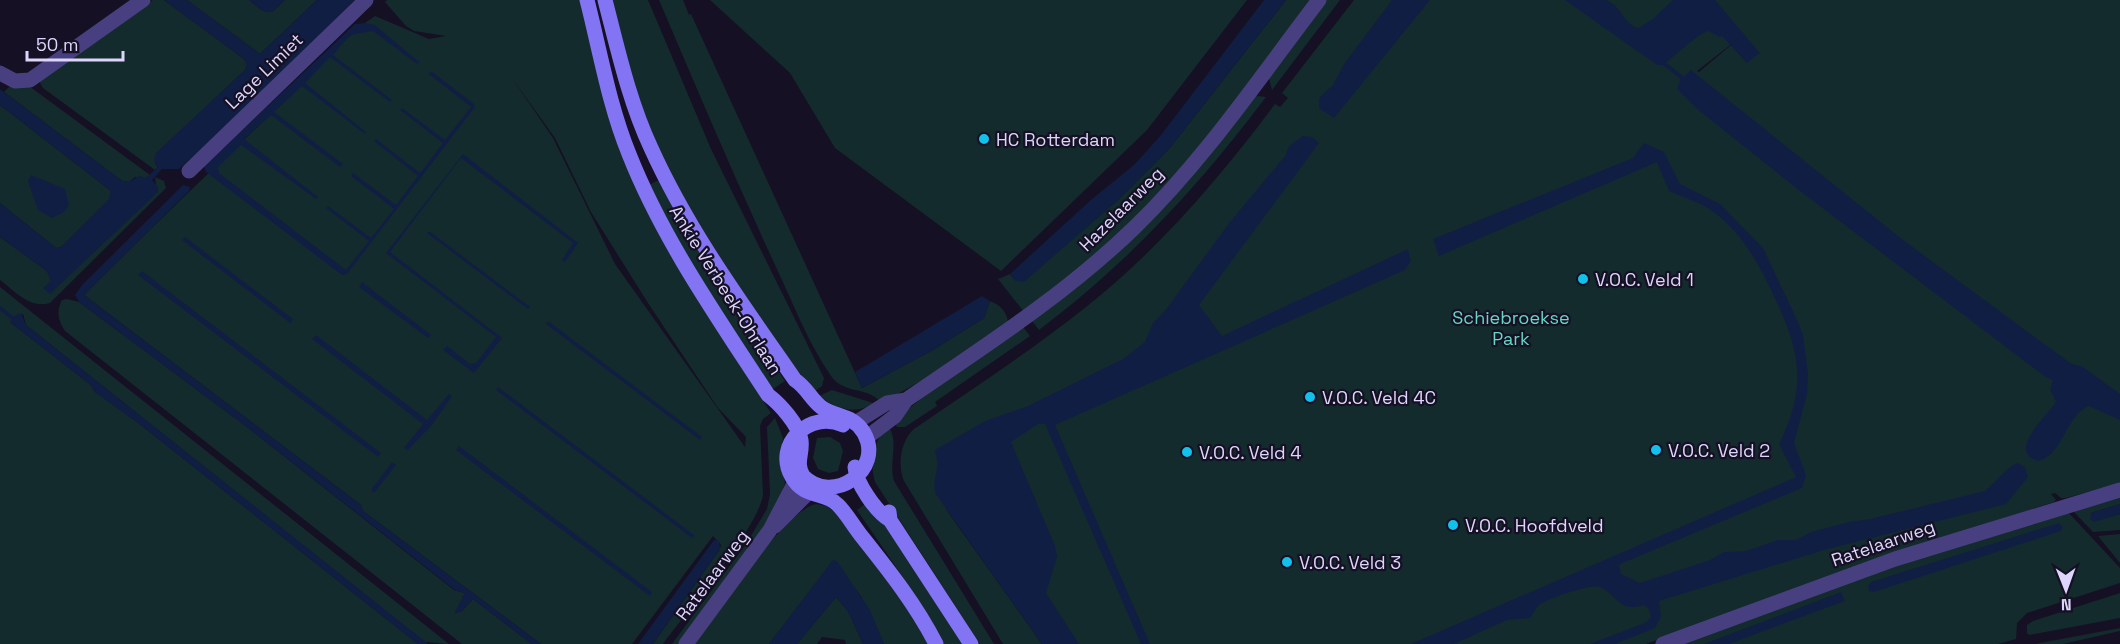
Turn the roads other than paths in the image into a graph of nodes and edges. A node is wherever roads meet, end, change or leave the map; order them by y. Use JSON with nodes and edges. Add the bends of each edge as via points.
{"nodes":[{"id":1,"x":143,"y":0,"type":"edge"},
{"id":2,"x":366,"y":0,"type":"edge"},
{"id":3,"x":586,"y":0,"type":"edge"},
{"id":4,"x":605,"y":0,"type":"edge"},
{"id":5,"x":1319,"y":0,"type":"edge"},
{"id":6,"x":0,"y":73,"type":"edge"},
{"id":7,"x":189,"y":171,"type":"dead end"},
{"id":8,"x":906,"y":400,"type":"junction"},
{"id":9,"x":821,"y":415,"type":"junction"},
{"id":10,"x":851,"y":425,"type":"junction"},
{"id":11,"x":795,"y":435,"type":"junction"},
{"id":12,"x":866,"y":438,"type":"junction"},
{"id":13,"x":860,"y":472,"type":"junction"},
{"id":14,"x":795,"y":482,"type":"junction"},
{"id":15,"x":811,"y":489,"type":"junction"},
{"id":16,"x":2120,"y":490,"type":"edge"},
{"id":17,"x":833,"y":494,"type":"junction"},
{"id":18,"x":770,"y":530,"type":"junction"},
{"id":19,"x":686,"y":644,"type":"edge"},
{"id":20,"x":936,"y":644,"type":"edge"},
{"id":21,"x":971,"y":644,"type":"edge"},
{"id":22,"x":1663,"y":644,"type":"edge"}],
"edges":[{"from":1,"to":6,"type":"street","via":[[30,80],[15,81]]},
{"from":2,"to":7,"type":"street","name":"Lage Limiet"},
{"from":3,"to":11,"type":"main road","name":"Ankie Verbeek-Ohrlaan","via":[[628,153],[651,205],[715,315],[772,406]]},
{"from":4,"to":9,"type":"main road","name":"Ankie Verbeek-Ohrlaan","via":[[627,84],[673,193],[696,235]]},
{"from":5,"to":8,"type":"street","name":"Hazelaarweg","via":[[1210,142],[1135,226],[1022,322]]},
{"from":8,"to":10,"type":"street","name":"Hazelaarweg","via":[[887,403]]},
{"from":8,"to":12,"type":"street","name":"Hazelaarweg","via":[[895,416]]},
{"from":9,"to":10,"type":"main road","via":[[849,417]]},
{"from":9,"to":11,"type":"main road"},
{"from":10,"to":12,"type":"main road"},
{"from":10,"to":13,"type":"main road","via":[[857,445],[855,468]]},
{"from":11,"to":14,"type":"main road","via":[[787,457]]},
{"from":11,"to":15,"type":"main road","via":[[801,443],[799,470]]},
{"from":12,"to":13,"type":"main road","via":[[868,455]]},
{"from":13,"to":17,"type":"main road"},
{"from":13,"to":21,"type":"main road"},
{"from":14,"to":15,"type":"main road"},
{"from":14,"to":18,"type":"street","name":"Ratelaarweg"},
{"from":15,"to":17,"type":"main road"},
{"from":15,"to":18,"type":"street","name":"Ratelaarweg"},
{"from":16,"to":22,"type":"street","name":"Ratelaarweg","via":[[1895,559]]},
{"from":17,"to":20,"type":"main road","via":[[863,524],[882,562],[918,611]]},
{"from":18,"to":19,"type":"street","name":"Ratelaarweg"}]}
